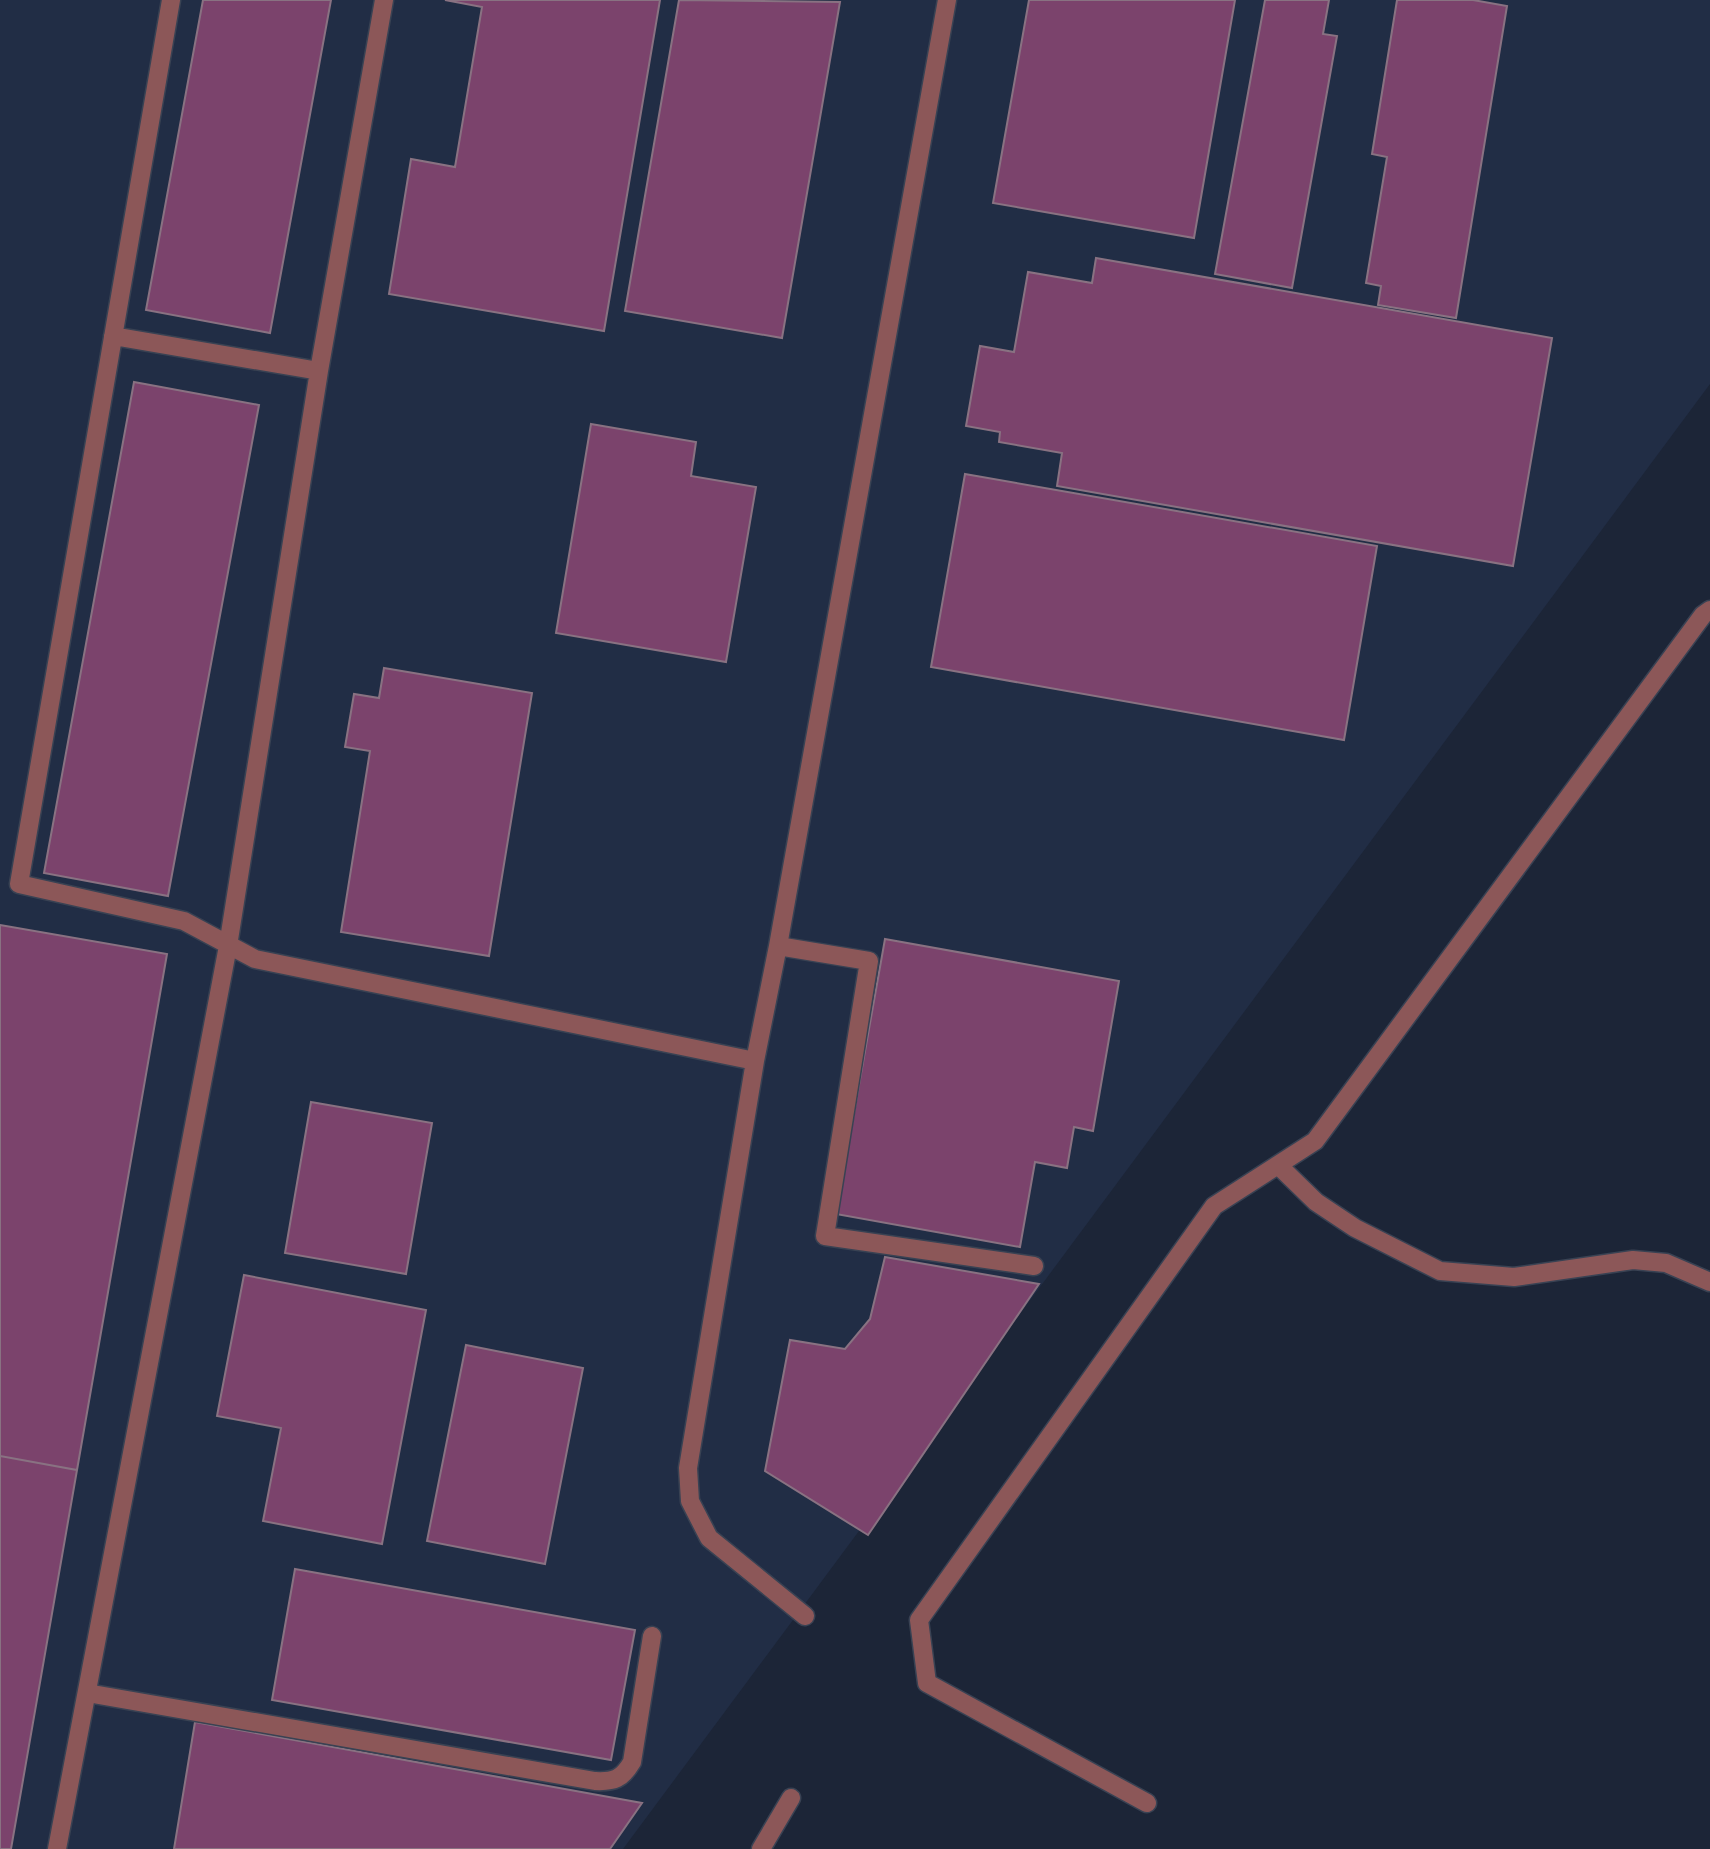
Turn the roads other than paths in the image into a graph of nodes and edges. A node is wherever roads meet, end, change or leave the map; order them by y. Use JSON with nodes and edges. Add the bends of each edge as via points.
{"nodes":[{"id":1,"x":171,"y":0,"type":"edge"},
{"id":2,"x":384,"y":0,"type":"edge"},
{"id":3,"x":947,"y":0,"type":"edge"},
{"id":4,"x":113,"y":336,"type":"junction"},
{"id":5,"x":319,"y":371,"type":"junction"},
{"id":6,"x":1710,"y":610,"type":"edge"},
{"id":7,"x":228,"y":946,"type":"junction"},
{"id":8,"x":778,"y":946,"type":"junction"},
{"id":9,"x":755,"y":1061,"type":"junction"},
{"id":10,"x":1278,"y":1165,"type":"junction"},
{"id":11,"x":1034,"y":1266,"type":"dead end"},
{"id":12,"x":1710,"y":1282,"type":"edge"},
{"id":13,"x":805,"y":1616,"type":"dead end"},
{"id":14,"x":652,"y":1636,"type":"dead end"},
{"id":15,"x":87,"y":1693,"type":"junction"},
{"id":16,"x":791,"y":1798,"type":"dead end"},
{"id":17,"x":1147,"y":1803,"type":"dead end"},
{"id":18,"x":57,"y":1849,"type":"edge"},
{"id":19,"x":761,"y":1849,"type":"edge"}],
"edges":[{"from":1,"to":4,"type":"street"},
{"from":2,"to":5,"type":"street"},
{"from":3,"to":8,"type":"street"},
{"from":4,"to":5,"type":"street"},
{"from":4,"to":7,"type":"street","via":[[19,884],[184,921]]},
{"from":5,"to":7,"type":"street"},
{"from":6,"to":10,"type":"street","via":[[1315,1141]]},
{"from":7,"to":9,"type":"street","via":[[285,966]]},
{"from":7,"to":15,"type":"street"},
{"from":8,"to":9,"type":"street"},
{"from":8,"to":11,"type":"street","via":[[869,961],[825,1236]]},
{"from":9,"to":13,"type":"street","via":[[688,1468],[690,1500],[709,1538]]},
{"from":10,"to":12,"type":"street","via":[[1315,1202],[1355,1228],[1440,1270],[1514,1277],[1633,1260],[1666,1263]]},
{"from":10,"to":17,"type":"street","via":[[1214,1206],[919,1620],[927,1683]]},
{"from":14,"to":15,"type":"street","via":[[632,1762],[624,1776],[611,1782]]},
{"from":15,"to":18,"type":"street"},
{"from":16,"to":19,"type":"street"}]}
